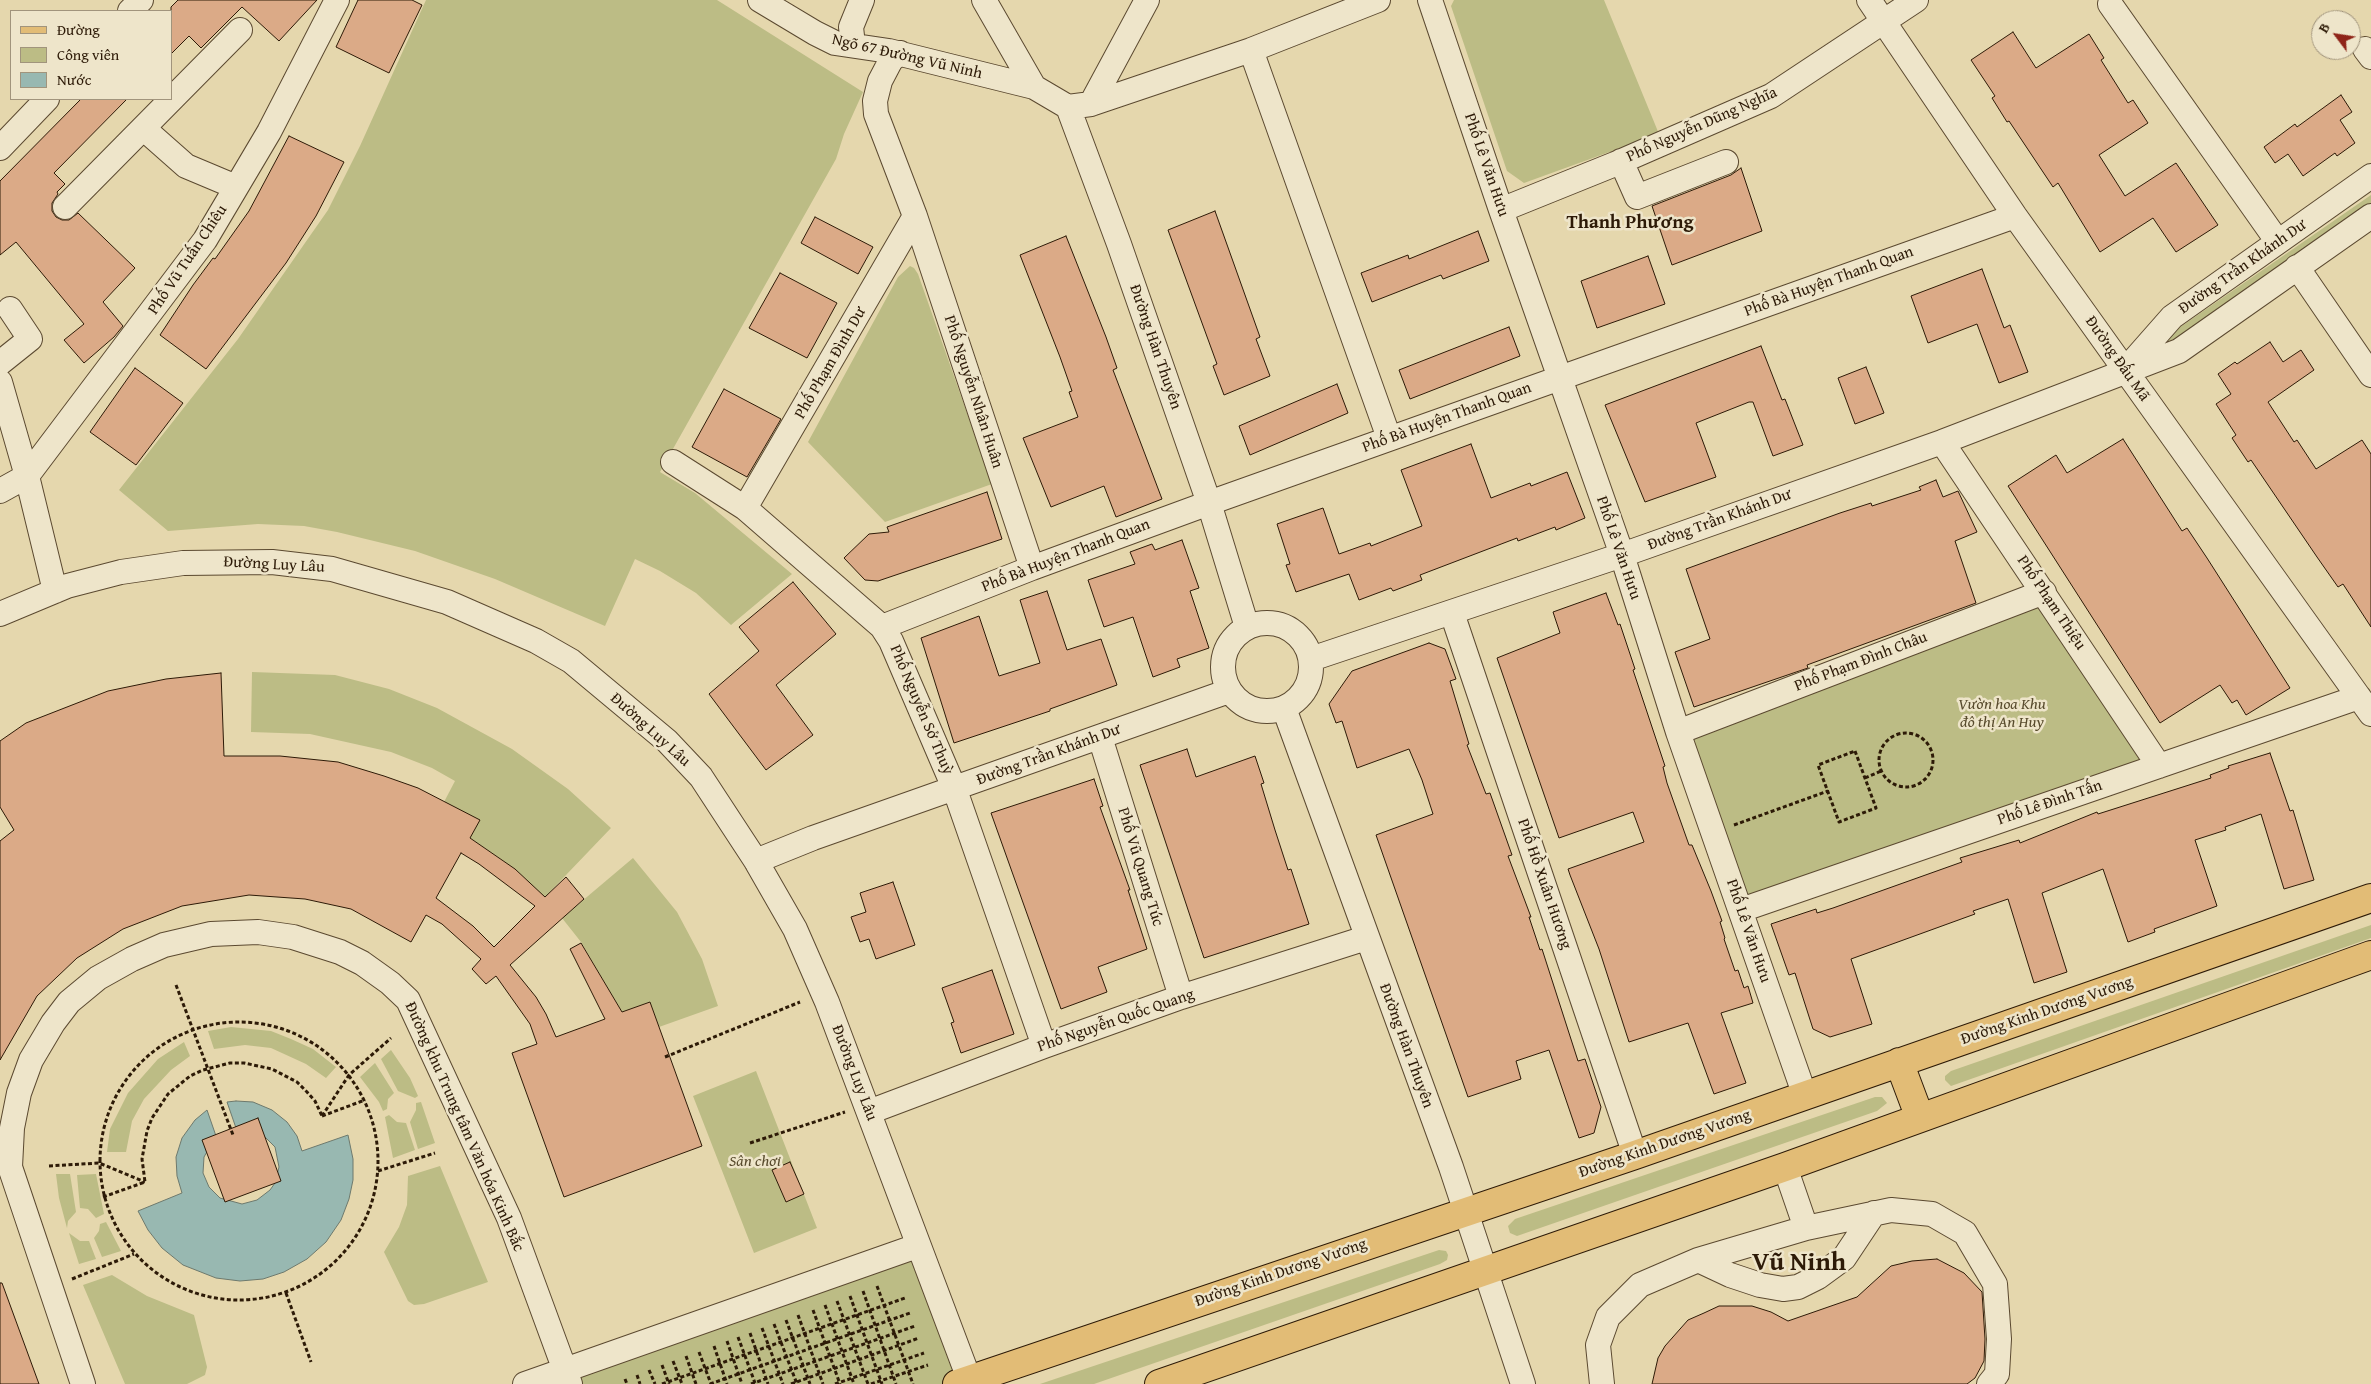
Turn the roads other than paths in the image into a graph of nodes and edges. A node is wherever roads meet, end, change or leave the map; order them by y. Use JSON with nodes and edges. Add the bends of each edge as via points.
{"nodes":[{"id":1,"x":141,"y":0,"type":"edge"},
{"id":2,"x":337,"y":0,"type":"edge"},
{"id":3,"x":760,"y":0,"type":"edge"},
{"id":4,"x":862,"y":0,"type":"edge"},
{"id":5,"x":984,"y":0,"type":"edge"},
{"id":6,"x":1147,"y":0,"type":"edge"},
{"id":7,"x":1378,"y":0,"type":"edge"},
{"id":8,"x":1430,"y":0,"type":"edge"},
{"id":9,"x":1869,"y":0,"type":"edge"},
{"id":10,"x":1916,"y":0,"type":"edge"},
{"id":11,"x":2110,"y":4,"type":"dead end"},
{"id":12,"x":131,"y":10,"type":"edge"},
{"id":13,"x":1884,"y":22,"type":"junction"},
{"id":14,"x":240,"y":30,"type":"dead end"},
{"id":15,"x":853,"y":46,"type":"junction"},
{"id":16,"x":1251,"y":50,"type":"junction"},
{"id":17,"x":900,"y":53,"type":"junction"},
{"id":18,"x":1034,"y":87,"type":"junction"},
{"id":19,"x":172,"y":99,"type":"edge"},
{"id":20,"x":46,"y":100,"type":"edge"},
{"id":21,"x":171,"y":100,"type":"edge"},
{"id":22,"x":1091,"y":104,"type":"junction"},
{"id":23,"x":1068,"y":107,"type":"junction"},
{"id":24,"x":143,"y":128,"type":"junction"},
{"id":25,"x":0,"y":148,"type":"edge"},
{"id":26,"x":1621,"y":161,"type":"junction"},
{"id":27,"x":1726,"y":162,"type":"dead end"},
{"id":28,"x":2371,"y":176,"type":"edge"},
{"id":29,"x":236,"y":188,"type":"junction"},
{"id":30,"x":66,"y":207,"type":"dead end"},
{"id":31,"x":1501,"y":210,"type":"junction"},
{"id":32,"x":915,"y":216,"type":"junction"},
{"id":33,"x":2015,"y":216,"type":"junction"},
{"id":34,"x":2371,"y":216,"type":"edge"},
{"id":35,"x":2278,"y":242,"type":"junction"},
{"id":36,"x":2297,"y":267,"type":"junction"},
{"id":37,"x":10,"y":309,"type":"dead end"},
{"id":38,"x":0,"y":363,"type":"edge"},
{"id":39,"x":2125,"y":370,"type":"junction"},
{"id":40,"x":2371,"y":376,"type":"edge"},
{"id":41,"x":1560,"y":378,"type":"junction"},
{"id":42,"x":0,"y":382,"type":"edge"},
{"id":43,"x":1389,"y":438,"type":"junction"},
{"id":44,"x":1942,"y":442,"type":"junction"},
{"id":45,"x":674,"y":462,"type":"dead end"},
{"id":46,"x":27,"y":476,"type":"junction"},
{"id":47,"x":0,"y":491,"type":"edge"},
{"id":48,"x":1209,"y":502,"type":"junction"},
{"id":49,"x":745,"y":508,"type":"junction"},
{"id":50,"x":1622,"y":555,"type":"junction"},
{"id":51,"x":1032,"y":568,"type":"junction"},
{"id":52,"x":55,"y":591,"type":"junction"},
{"id":53,"x":2044,"y":592,"type":"junction"},
{"id":54,"x":1452,"y":613,"type":"junction"},
{"id":55,"x":0,"y":614,"type":"edge"},
{"id":56,"x":882,"y":627,"type":"junction"},
{"id":57,"x":1247,"y":627,"type":"junction"},
{"id":58,"x":1311,"y":659,"type":"junction"},
{"id":59,"x":1229,"y":691,"type":"junction"},
{"id":60,"x":2365,"y":705,"type":"edge"},
{"id":61,"x":1284,"y":708,"type":"junction"},
{"id":62,"x":1678,"y":732,"type":"junction"},
{"id":63,"x":1100,"y":737,"type":"junction"},
{"id":64,"x":2158,"y":766,"type":"junction"},
{"id":65,"x":955,"y":790,"type":"junction"},
{"id":66,"x":756,"y":861,"type":"junction"},
{"id":67,"x":2371,"y":898,"type":"edge"},
{"id":68,"x":1741,"y":910,"type":"junction"},
{"id":69,"x":1366,"y":938,"type":"junction"},
{"id":70,"x":2371,"y":955,"type":"edge"},
{"id":71,"x":1181,"y":998,"type":"junction"},
{"id":72,"x":1044,"y":1046,"type":"junction"},
{"id":73,"x":1899,"y":1062,"type":"junction"},
{"id":74,"x":1805,"y":1096,"type":"junction"},
{"id":75,"x":858,"y":1112,"type":"junction"},
{"id":76,"x":1920,"y":1118,"type":"junction"},
{"id":77,"x":1635,"y":1155,"type":"junction"},
{"id":78,"x":1785,"y":1167,"type":"junction"},
{"id":79,"x":1465,"y":1211,"type":"junction"},
{"id":80,"x":1874,"y":1213,"type":"junction"},
{"id":81,"x":1806,"y":1228,"type":"junction"},
{"id":82,"x":917,"y":1246,"type":"junction"},
{"id":83,"x":1698,"y":1260,"type":"junction"},
{"id":84,"x":1484,"y":1272,"type":"junction"},
{"id":85,"x":567,"y":1377,"type":"edge"},
{"id":86,"x":966,"y":1382,"type":"edge"},
{"id":87,"x":83,"y":1384,"type":"edge"},
{"id":88,"x":525,"y":1384,"type":"edge"},
{"id":89,"x":1159,"y":1384,"type":"edge"},
{"id":90,"x":1523,"y":1384,"type":"edge"},
{"id":91,"x":1602,"y":1384,"type":"edge"},
{"id":92,"x":1989,"y":1384,"type":"edge"}],
"edges":[{"from":1,"to":12,"type":"street"},
{"from":2,"to":29,"type":"street","name":"Phố Vũ Tuấn Chiêu","via":[[269,132]]},
{"from":3,"to":15,"type":"street","name":"Ngõ 67 Đường Vũ Ninh","via":[[826,39]]},
{"from":4,"to":15,"type":"street","via":[[851,27]]},
{"from":5,"to":18,"type":"street"},
{"from":6,"to":22,"type":"street"},
{"from":7,"to":16,"type":"street"},
{"from":8,"to":31,"type":"street","name":"Phố Lê Văn Hưu"},
{"from":9,"to":13,"type":"street","name":"Đường Đấu Mã"},
{"from":10,"to":13,"type":"street","name":"Phố Nguyễn Dũng Nghĩa"},
{"from":11,"to":35,"type":"street"},
{"from":13,"to":26,"type":"street","name":"Phố Nguyễn Dũng Nghĩa","via":[[1771,96]]},
{"from":13,"to":33,"type":"street","name":"Đường Đấu Mã"},
{"from":14,"to":19,"type":"street"},
{"from":15,"to":17,"type":"street","name":"Ngõ 67 Đường Vũ Ninh"},
{"from":16,"to":22,"type":"street"},
{"from":16,"to":43,"type":"street"},
{"from":17,"to":18,"type":"street","name":"Ngõ 67 Đường Vũ Ninh"},
{"from":17,"to":32,"type":"street","name":"Phố Nguyễn Nhân Huân","via":[[891,60],[880,81],[875,101],[876,114]]},
{"from":18,"to":23,"type":"street"},
{"from":20,"to":25,"type":"street"},
{"from":21,"to":24,"type":"street"},
{"from":22,"to":23,"type":"street"},
{"from":23,"to":48,"type":"street","name":"Đường Hàn Thuyên"},
{"from":24,"to":29,"type":"street","via":[[186,166]]},
{"from":24,"to":30,"type":"street"},
{"from":26,"to":27,"type":"street","via":[[1637,197]]},
{"from":26,"to":31,"type":"street","name":"Phố Nguyễn Dũng Nghĩa"},
{"from":28,"to":35,"type":"street","name":"Đường Trần Khánh Dư"},
{"from":29,"to":46,"type":"street","name":"Phố Vũ Tuấn Chiêu","via":[[205,240]]},
{"from":31,"to":41,"type":"street","name":"Phố Lê Văn Hưu"},
{"from":32,"to":49,"type":"street","name":"Phố Phạm Đình Dư"},
{"from":32,"to":51,"type":"street","name":"Phố Nguyễn Nhân Huân"},
{"from":33,"to":39,"type":"street","name":"Đường Đấu Mã"},
{"from":33,"to":41,"type":"street","name":"Phố Bà Huyện Thanh Quan"},
{"from":34,"to":36,"type":"street","name":"Đường Trần Khánh Dư"},
{"from":35,"to":39,"type":"street","name":"Đường Trần Khánh Dư","via":[[2172,317]]},
{"from":36,"to":39,"type":"street","name":"Đường Trần Khánh Dư","via":[[2179,350]]},
{"from":36,"to":40,"type":"street"},
{"from":37,"to":38,"type":"street","via":[[30,339]]},
{"from":39,"to":44,"type":"street","name":"Đường Trần Khánh Dư"},
{"from":39,"to":60,"type":"street","name":"Đường Đấu Mã"},
{"from":41,"to":43,"type":"street","name":"Phố Bà Huyện Thanh Quan"},
{"from":41,"to":50,"type":"street","name":"Phố Lê Văn Hưu"},
{"from":42,"to":46,"type":"street"},
{"from":43,"to":48,"type":"street","name":"Phố Bà Huyện Thanh Quan"},
{"from":44,"to":50,"type":"street","name":"Đường Trần Khánh Dư"},
{"from":44,"to":53,"type":"street","name":"Phố Phạm Thiệu"},
{"from":45,"to":49,"type":"street","name":"Phố Nguyễn Sở Thuỳ"},
{"from":46,"to":47,"type":"street","name":"Phố Vũ Tuấn Chiêu"},
{"from":46,"to":52,"type":"street"},
{"from":48,"to":51,"type":"street","name":"Phố Bà Huyện Thanh Quan"},
{"from":48,"to":57,"type":"street","name":"Đường Hàn Thuyên"},
{"from":49,"to":56,"type":"street","name":"Phố Nguyễn Sở Thuỳ"},
{"from":50,"to":54,"type":"street","name":"Đường Trần Khánh Dư"},
{"from":50,"to":62,"type":"street","name":"Phố Lê Văn Hưu"},
{"from":51,"to":56,"type":"street","name":"Phố Bà Huyện Thanh Quan"},
{"from":52,"to":55,"type":"street","name":"Đường Luy Lâu"},
{"from":52,"to":66,"type":"street","name":"Đường Luy Lâu","via":[[121,572],[183,563],[272,562],[332,569],[447,602],[536,641],[571,661],[667,741],[701,777]]},
{"from":53,"to":62,"type":"street","name":"Phố Phạm Đình Châu"},
{"from":53,"to":64,"type":"street","name":"Phố Phạm Thiệu"},
{"from":54,"to":58,"type":"street","name":"Đường Trần Khánh Dư"},
{"from":54,"to":77,"type":"street","name":"Phố Hồ Xuân Hương"},
{"from":56,"to":65,"type":"street","name":"Phố Nguyễn Sở Thuỳ","via":[[898,653]]},
{"from":57,"to":58,"type":"street","via":[[1268,623],[1288,628],[1304,642]]},
{"from":57,"to":59,"type":"street","via":[[1232,640],[1224,658],[1224,678]]},
{"from":58,"to":61,"type":"street","via":[[1305,690]]},
{"from":59,"to":61,"type":"street","via":[[1254,710],[1268,712]]},
{"from":59,"to":63,"type":"street","name":"Đường Trần Khánh Dư"},
{"from":60,"to":64,"type":"street","name":"Phố Lê Đình Tấn"},
{"from":61,"to":69,"type":"street","name":"Đường Hàn Thuyên"},
{"from":62,"to":68,"type":"street","name":"Phố Lê Văn Hưu"},
{"from":63,"to":65,"type":"street","name":"Đường Trần Khánh Dư"},
{"from":63,"to":71,"type":"street","name":"Phố Vũ Quang Túc"},
{"from":64,"to":68,"type":"street","name":"Phố Lê Đình Tấn"},
{"from":65,"to":66,"type":"street","name":"Đường Trần Khánh Dư","via":[[813,838]]},
{"from":65,"to":72,"type":"street","name":"Phố Nguyễn Sở Thuỳ"},
{"from":66,"to":75,"type":"street","name":"Đường Luy Lâu","via":[[795,929],[827,1002]]},
{"from":67,"to":73,"type":"main road","name":"Đường Kinh Dương Vương"},
{"from":68,"to":74,"type":"street","name":"Phố Lê Văn Hưu"},
{"from":69,"to":71,"type":"street","name":"Phố Nguyễn Quốc Quang"},
{"from":69,"to":79,"type":"street","name":"Đường Hàn Thuyên"},
{"from":70,"to":76,"type":"main road"},
{"from":71,"to":72,"type":"street","name":"Phố Nguyễn Quốc Quang"},
{"from":72,"to":75,"type":"street","name":"Phố Nguyễn Quốc Quang"},
{"from":73,"to":74,"type":"main road","name":"Đường Kinh Dương Vương"},
{"from":73,"to":76,"type":"main road"},
{"from":74,"to":77,"type":"main road","name":"Đường Kinh Dương Vương"},
{"from":75,"to":82,"type":"street","name":"Đường Luy Lâu"},
{"from":76,"to":78,"type":"main road"},
{"from":77,"to":79,"type":"main road","name":"Đường Kinh Dương Vương"},
{"from":78,"to":81,"type":"street"},
{"from":78,"to":84,"type":"main road"},
{"from":79,"to":84,"type":"street","name":"Đường Hàn Thuyên"},
{"from":79,"to":86,"type":"main road","name":"Đường Kinh Dương Vương"},
{"from":80,"to":81,"type":"street"},
{"from":80,"to":83,"type":"street","via":[[1844,1258],[1798,1287],[1783,1289],[1760,1285]]},
{"from":80,"to":92,"type":"street","via":[[1891,1210],[1932,1214],[1965,1233],[1994,1284],[1999,1339],[1997,1374]]},
{"from":81,"to":83,"type":"street"},
{"from":82,"to":85,"type":"street"},
{"from":82,"to":86,"type":"street","name":"Đường Luy Lâu"},
{"from":83,"to":91,"type":"street","via":[[1640,1285],[1608,1317],[1598,1345]]},
{"from":84,"to":89,"type":"main road"},
{"from":84,"to":90,"type":"street","name":"Đường Hàn Thuyên"},
{"from":85,"to":87,"type":"street","name":"Đường khu Trung tâm Văn hóa Kinh Bắc","via":[[508,1218],[408,1000],[362,963],[340,952],[293,937],[258,932],[211,934],[164,945],[98,978],[69,1002],[53,1023],[28,1068],[12,1128],[10,1167]]},
{"from":85,"to":88,"type":"street"}]}
